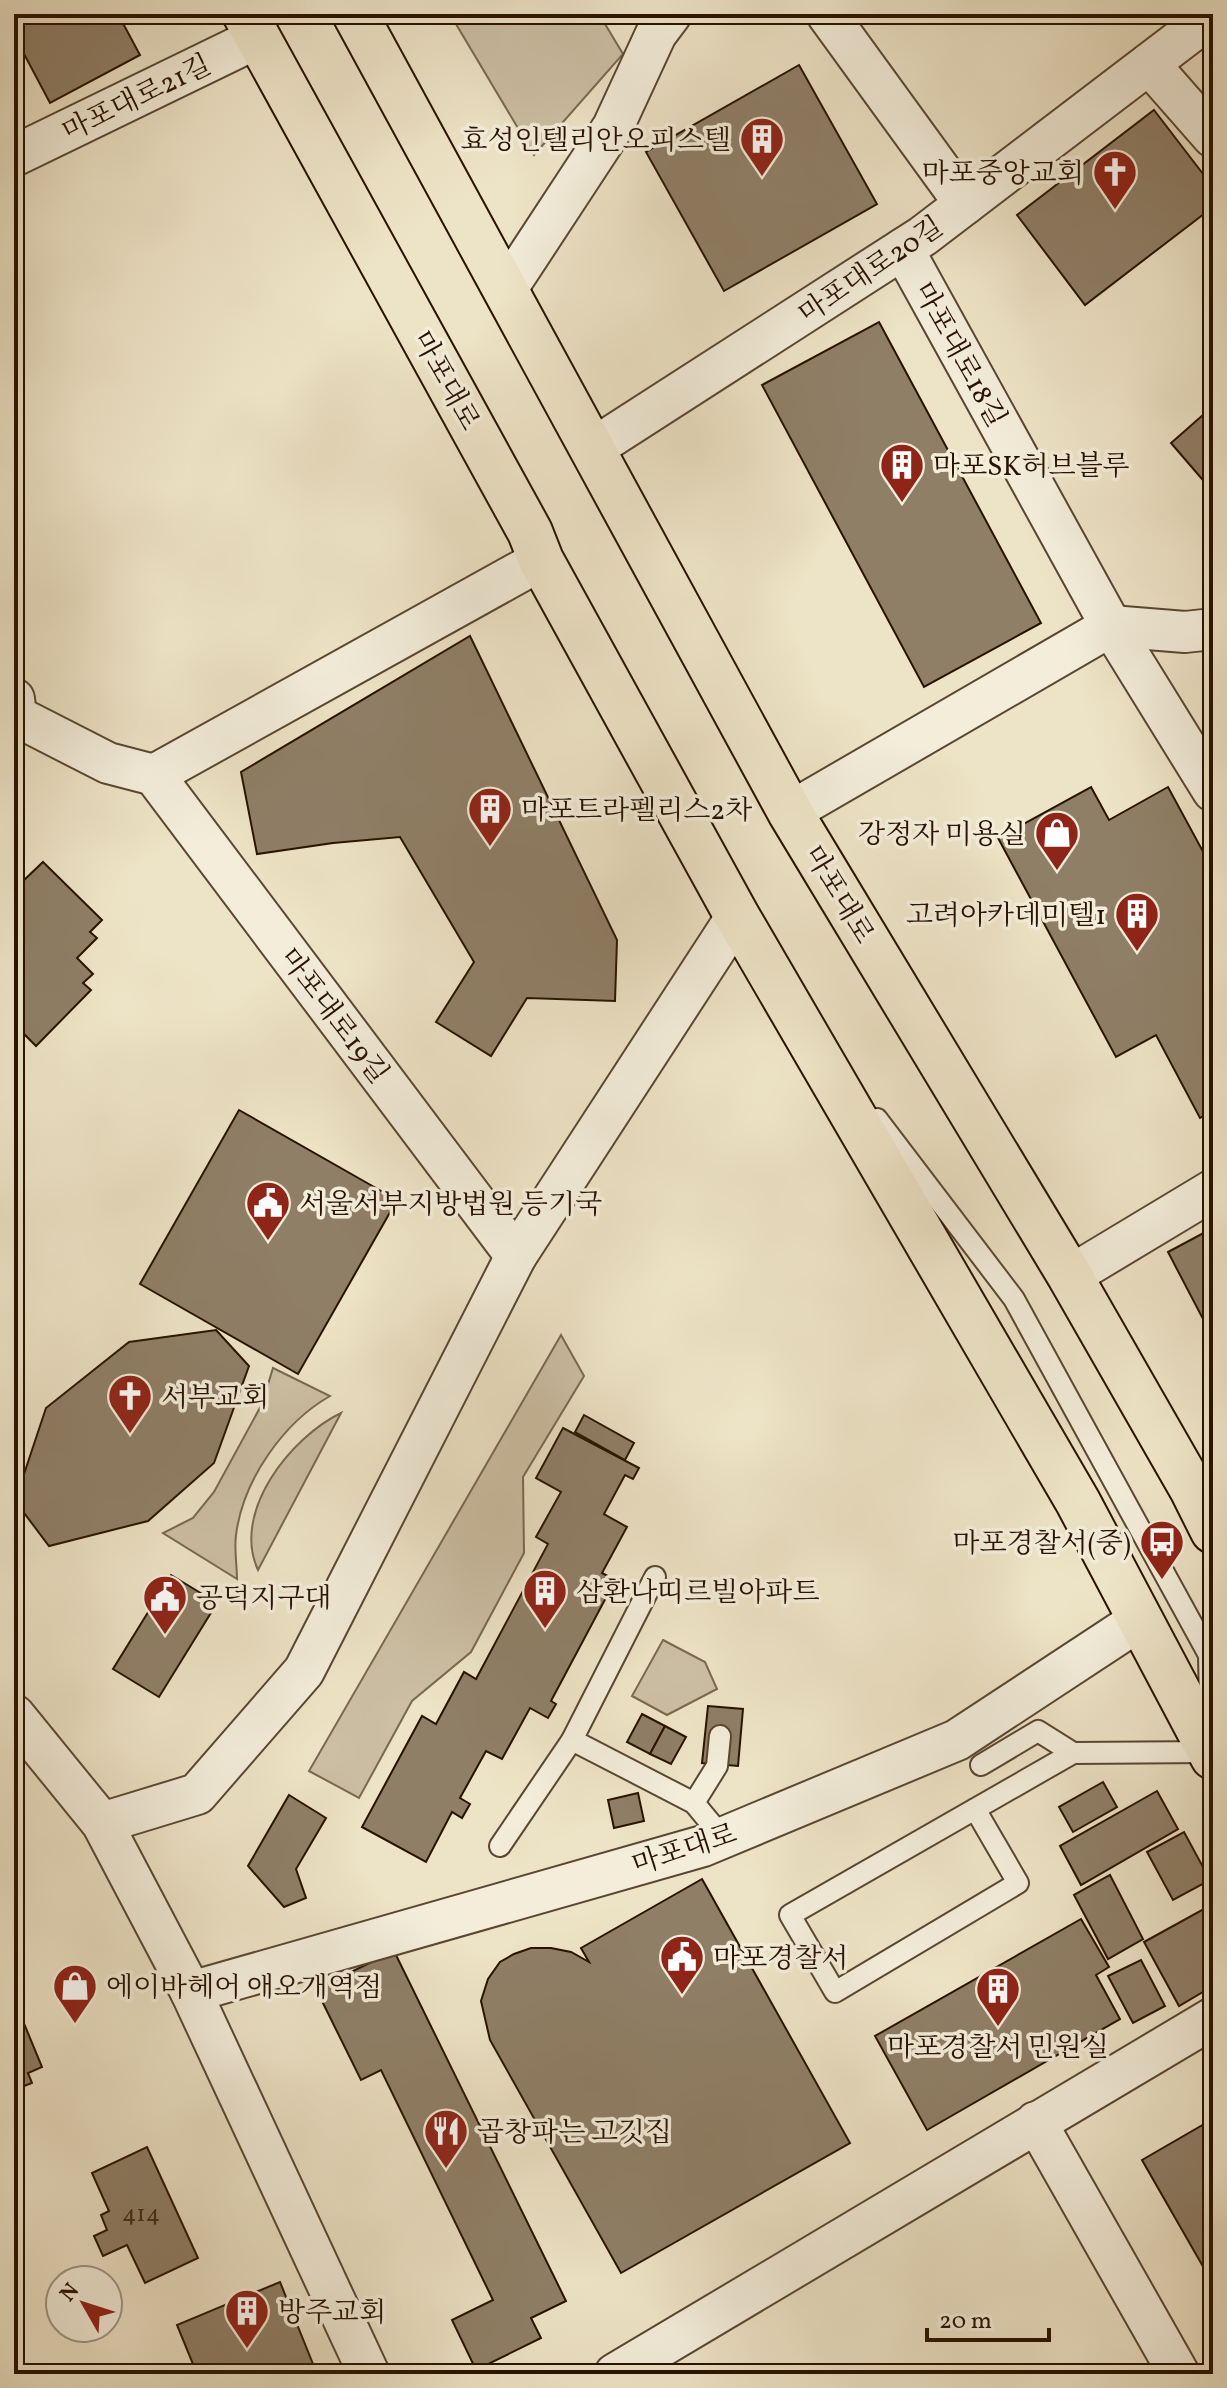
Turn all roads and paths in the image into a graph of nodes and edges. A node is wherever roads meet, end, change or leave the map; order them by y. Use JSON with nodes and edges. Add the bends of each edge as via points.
{"nodes":[{"id":1,"x":355,"y":14,"type":"edge"},
{"id":2,"x":827,"y":14,"type":"edge"},
{"id":3,"x":1213,"y":15,"type":"edge"},
{"id":4,"x":657,"y":21,"type":"edge"},
{"id":5,"x":252,"y":26,"type":"edge"},
{"id":6,"x":1149,"y":64,"type":"junction"},
{"id":7,"x":1213,"y":137,"type":"edge"},
{"id":8,"x":14,"y":156,"type":"edge"},
{"id":9,"x":965,"y":204,"type":"junction"},
{"id":10,"x":903,"y":249,"type":"junction"},
{"id":11,"x":506,"y":290,"type":"junction"},
{"id":12,"x":592,"y":449,"type":"junction"},
{"id":13,"x":541,"y":560,"type":"junction"},
{"id":14,"x":1111,"y":626,"type":"junction"},
{"id":15,"x":1213,"y":629,"type":"edge"},
{"id":16,"x":14,"y":699,"type":"edge"},
{"id":17,"x":154,"y":775,"type":"junction"},
{"id":18,"x":1213,"y":791,"type":"edge"},
{"id":19,"x":790,"y":812,"type":"junction"},
{"id":20,"x":737,"y":916,"type":"junction"},
{"id":21,"x":787,"y":1002,"type":"junction"},
{"id":22,"x":1213,"y":1190,"type":"edge"},
{"id":23,"x":516,"y":1256,"type":"junction"},
{"id":24,"x":1070,"y":1276,"type":"junction"},
{"id":25,"x":1202,"y":1483,"type":"edge"},
{"id":26,"x":1213,"y":1531,"type":"edge"},
{"id":27,"x":655,"y":1577,"type":"dead end"},
{"id":28,"x":1141,"y":1619,"type":"junction"},
{"id":29,"x":14,"y":1715,"type":"edge"},
{"id":30,"x":720,"y":1736,"type":"dead end"},
{"id":31,"x":572,"y":1740,"type":"junction"},
{"id":32,"x":1073,"y":1753,"type":"junction"},
{"id":33,"x":1212,"y":1753,"type":"edge"},
{"id":34,"x":981,"y":1765,"type":"dead end"},
{"id":35,"x":694,"y":1803,"type":"junction"},
{"id":36,"x":975,"y":1809,"type":"junction"},
{"id":37,"x":102,"y":1823,"type":"junction"},
{"id":38,"x":723,"y":1838,"type":"junction"},
{"id":39,"x":500,"y":1846,"type":"dead end"},
{"id":40,"x":191,"y":1992,"type":"junction"},
{"id":41,"x":1213,"y":2018,"type":"edge"},
{"id":42,"x":1036,"y":2122,"type":"junction"},
{"id":43,"x":369,"y":2374,"type":"edge"},
{"id":44,"x":615,"y":2374,"type":"edge"},
{"id":45,"x":1179,"y":2374,"type":"edge"}],
"edges":[{"from":1,"to":11,"type":"main road","name":"마포대로"},
{"from":2,"to":9,"type":"street"},
{"from":3,"to":6,"type":"street","name":"마포대로20길"},
{"from":4,"to":11,"type":"street","via":[[613,127]]},
{"from":5,"to":8,"type":"street","name":"마포대로21길"},
{"from":5,"to":13,"type":"main road","name":"마포대로"},
{"from":6,"to":7,"type":"street"},
{"from":6,"to":9,"type":"street","name":"마포대로20길"},
{"from":9,"to":10,"type":"street","name":"마포대로20길"},
{"from":10,"to":12,"type":"street","name":"마포대로20길"},
{"from":10,"to":14,"type":"street","name":"마포대로18길"},
{"from":11,"to":12,"type":"main road","name":"마포대로"},
{"from":12,"to":19,"type":"main road","name":"마포대로"},
{"from":13,"to":17,"type":"street"},
{"from":13,"to":20,"type":"main road","name":"마포대로"},
{"from":14,"to":15,"type":"street"},
{"from":14,"to":18,"type":"street","name":"마포대로18길"},
{"from":14,"to":19,"type":"street"},
{"from":16,"to":17,"type":"street","via":[[16,716],[108,763]]},
{"from":17,"to":23,"type":"street","name":"마포대로19길"},
{"from":19,"to":24,"type":"main road","name":"마포대로"},
{"from":20,"to":21,"type":"main road","name":"마포대로"},
{"from":20,"to":23,"type":"street"},
{"from":21,"to":28,"type":"main road","name":"마포대로"},
{"from":21,"to":33,"type":"lane","via":[[1014,1299],[1209,1655]]},
{"from":22,"to":24,"type":"street"},
{"from":23,"to":37,"type":"street","via":[[304,1671],[197,1794]]},
{"from":24,"to":25,"type":"main road","name":"마포대로"},
{"from":25,"to":26,"type":"main road","name":"마포대로"},
{"from":27,"to":31,"type":"lane"},
{"from":28,"to":33,"type":"main road","name":"마포대로"},
{"from":28,"to":38,"type":"street","name":"마포대로","via":[[957,1740]]},
{"from":29,"to":37,"type":"street"},
{"from":30,"to":35,"type":"lane","via":[[717,1766]]},
{"from":31,"to":35,"type":"lane"},
{"from":31,"to":39,"type":"lane"},
{"from":32,"to":33,"type":"lane"},
{"from":32,"to":34,"type":"lane","via":[[1038,1731]]},
{"from":32,"to":36,"type":"lane"},
{"from":35,"to":38,"type":"lane"},
{"from":36,"to":36,"type":"lane","via":[[790,1915],[835,1992],[1018,1883]]},
{"from":37,"to":40,"type":"street"},
{"from":38,"to":40,"type":"street","name":"마포대로"},
{"from":40,"to":43,"type":"street"},
{"from":41,"to":42,"type":"street"},
{"from":42,"to":44,"type":"street"},
{"from":42,"to":45,"type":"street"}]}
